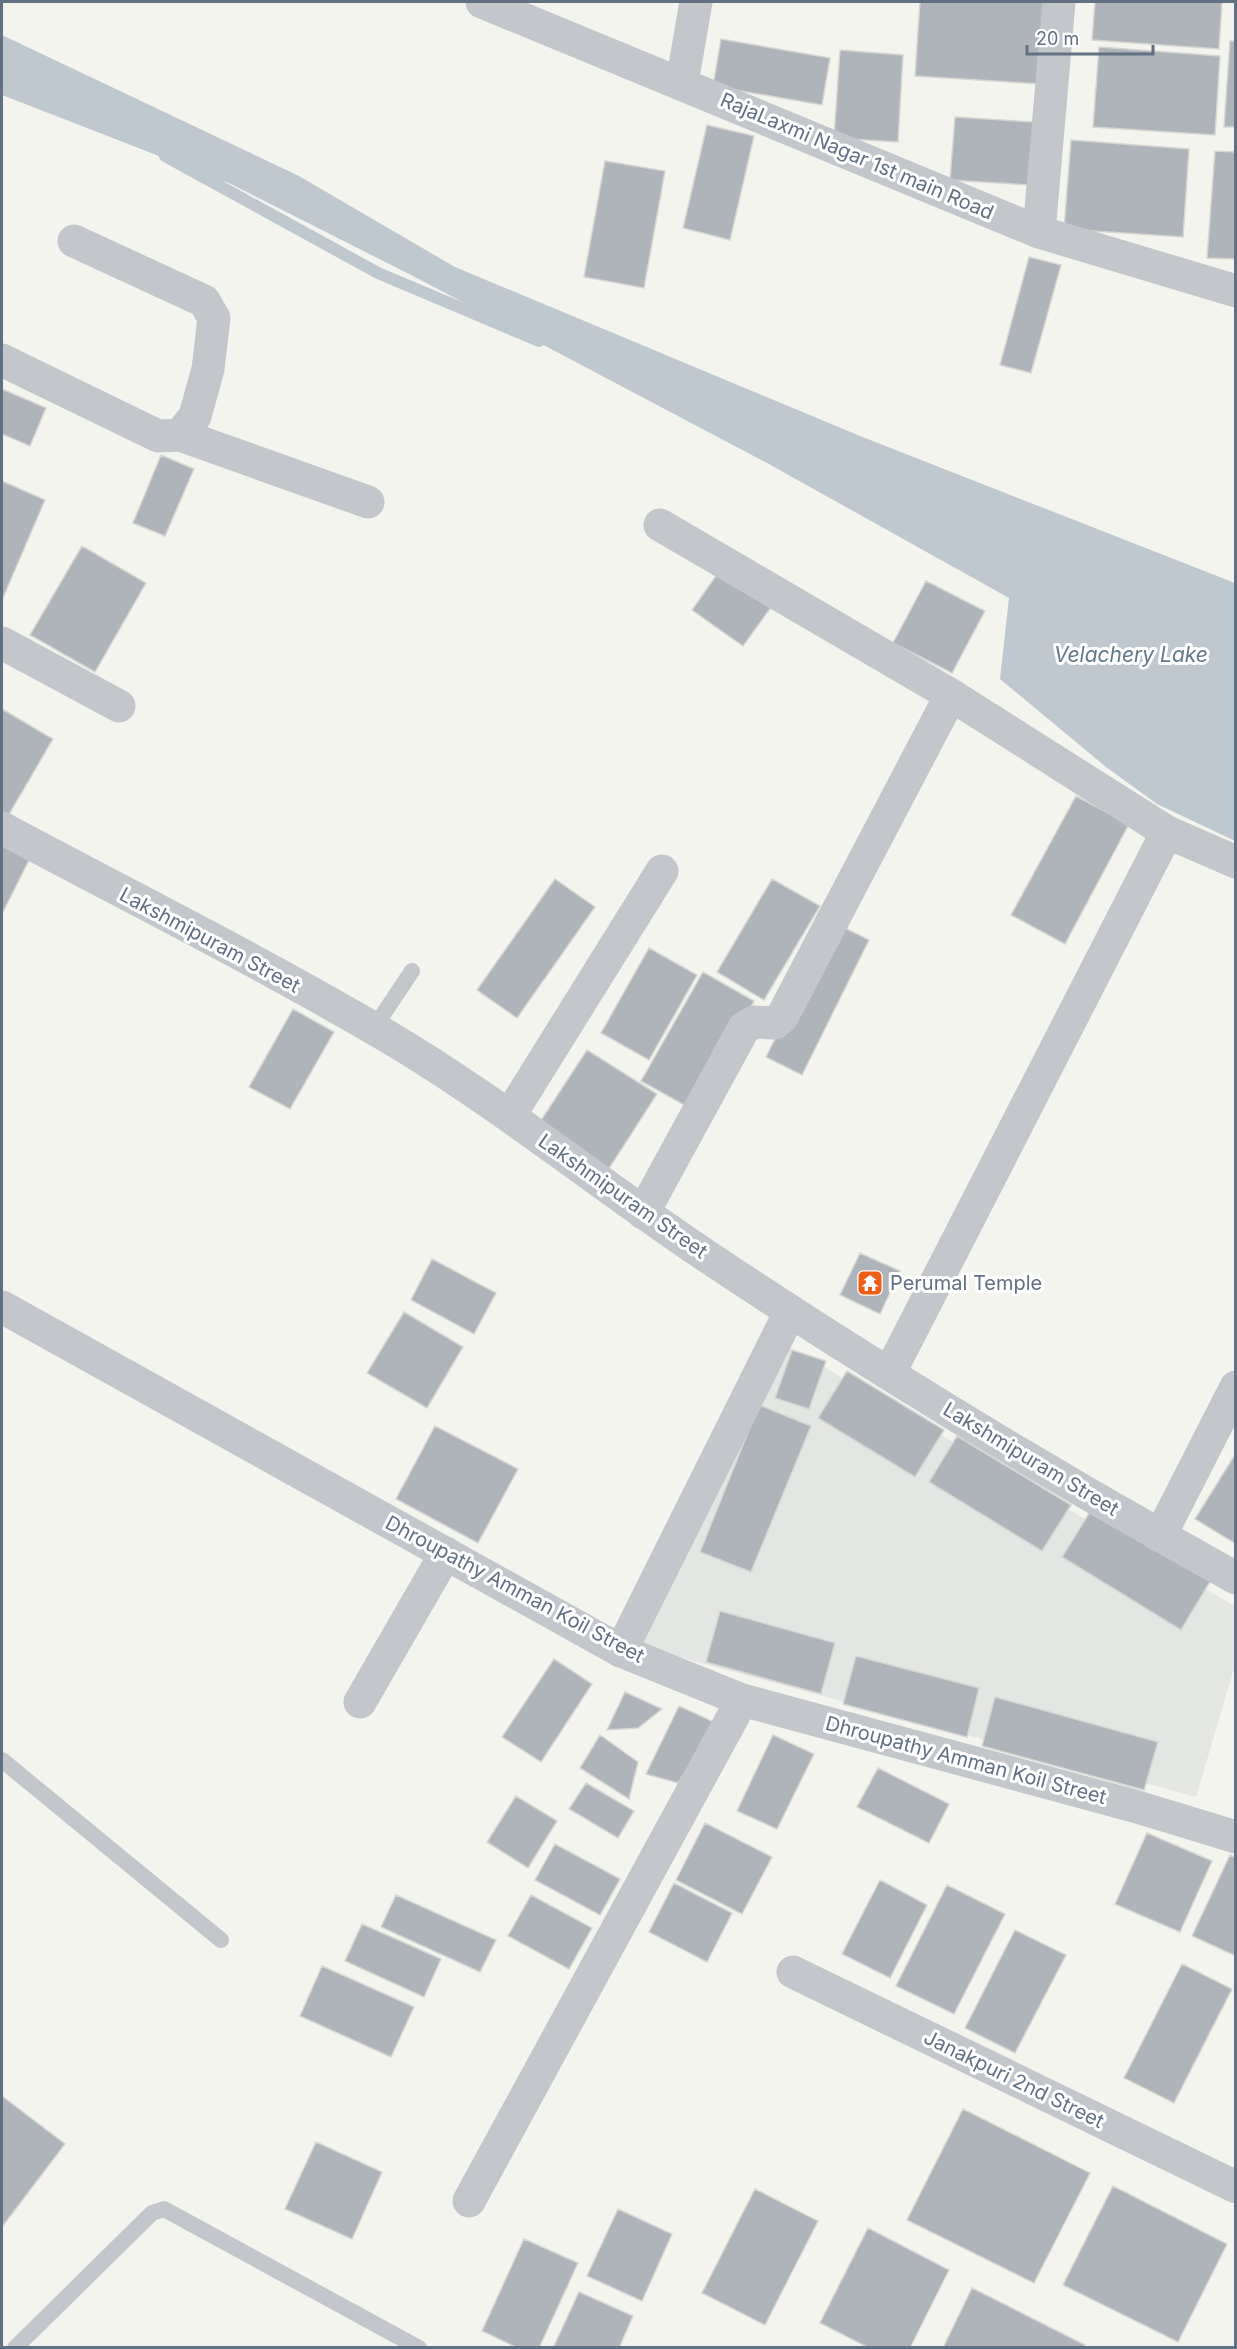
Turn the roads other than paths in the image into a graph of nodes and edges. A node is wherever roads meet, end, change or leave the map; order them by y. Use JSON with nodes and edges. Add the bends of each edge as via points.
{"nodes":[{"id":1,"x":484,"y":2,"type":"edge"},
{"id":2,"x":696,"y":2,"type":"edge"},
{"id":3,"x":1059,"y":2,"type":"edge"},
{"id":4,"x":682,"y":83,"type":"junction"},
{"id":5,"x":1039,"y":232,"type":"junction"},
{"id":6,"x":74,"y":241,"type":"dead end"},
{"id":7,"x":1236,"y":291,"type":"edge"},
{"id":8,"x":2,"y":360,"type":"edge"},
{"id":9,"x":180,"y":435,"type":"junction"},
{"id":10,"x":368,"y":502,"type":"dead end"},
{"id":11,"x":660,"y":525,"type":"dead end"},
{"id":12,"x":2,"y":643,"type":"edge"},
{"id":13,"x":951,"y":695,"type":"junction"},
{"id":14,"x":119,"y":706,"type":"dead end"},
{"id":15,"x":2,"y":828,"type":"edge"},
{"id":16,"x":1167,"y":832,"type":"junction"},
{"id":17,"x":1236,"y":862,"type":"edge"},
{"id":18,"x":662,"y":871,"type":"dead end"},
{"id":19,"x":411,"y":971,"type":"dead end"},
{"id":20,"x":374,"y":1028,"type":"junction"},
{"id":21,"x":510,"y":1115,"type":"junction"},
{"id":22,"x":643,"y":1213,"type":"junction"},
{"id":23,"x":2,"y":1306,"type":"edge"},
{"id":24,"x":790,"y":1312,"type":"junction"},
{"id":25,"x":889,"y":1374,"type":"junction"},
{"id":26,"x":1236,"y":1388,"type":"edge"},
{"id":27,"x":1160,"y":1536,"type":"junction"},
{"id":28,"x":446,"y":1553,"type":"junction"},
{"id":29,"x":1236,"y":1578,"type":"edge"},
{"id":30,"x":621,"y":1651,"type":"junction"},
{"id":31,"x":742,"y":1700,"type":"junction"},
{"id":32,"x":360,"y":1702,"type":"dead end"},
{"id":33,"x":2,"y":1760,"type":"edge"},
{"id":34,"x":1236,"y":1837,"type":"edge"},
{"id":35,"x":221,"y":1940,"type":"dead end"},
{"id":36,"x":793,"y":1972,"type":"dead end"},
{"id":37,"x":1236,"y":2187,"type":"edge"},
{"id":38,"x":469,"y":2200,"type":"dead end"},
{"id":39,"x":15,"y":2348,"type":"edge"},
{"id":40,"x":419,"y":2348,"type":"edge"}],
"edges":[{"from":1,"to":4,"type":"street","name":"RajaLaxmi Nagar 1st main Road"},
{"from":2,"to":4,"type":"street"},
{"from":3,"to":5,"type":"street"},
{"from":4,"to":5,"type":"street","name":"RajaLaxmi Nagar 1st main Road"},
{"from":5,"to":7,"type":"street","name":"RajaLaxmi Nagar 1st main Road"},
{"from":6,"to":9,"type":"street","via":[[190,293],[204,301],[214,318],[208,369],[195,416]]},
{"from":8,"to":9,"type":"street","via":[[158,436]]},
{"from":9,"to":10,"type":"street"},
{"from":11,"to":13,"type":"street"},
{"from":12,"to":14,"type":"street"},
{"from":13,"to":16,"type":"street"},
{"from":13,"to":22,"type":"street","via":[[782,1017],[775,1023],[754,1022],[744,1028]]},
{"from":15,"to":20,"type":"street","name":"Lakshmipuram Street"},
{"from":16,"to":17,"type":"street"},
{"from":16,"to":25,"type":"street"},
{"from":18,"to":21,"type":"street"},
{"from":19,"to":20,"type":"lane"},
{"from":20,"to":21,"type":"street","name":"Lakshmipuram Street"},
{"from":21,"to":22,"type":"street","name":"Lakshmipuram Street"},
{"from":22,"to":24,"type":"street","name":"Lakshmipuram Street"},
{"from":23,"to":28,"type":"street","name":"Dhroupathy Amman Koil Street"},
{"from":24,"to":25,"type":"street","name":"Lakshmipuram Street"},
{"from":24,"to":30,"type":"street"},
{"from":25,"to":27,"type":"street","name":"Lakshmipuram Street"},
{"from":26,"to":27,"type":"street"},
{"from":27,"to":29,"type":"street","name":"Lakshmipuram Street"},
{"from":28,"to":30,"type":"street","name":"Dhroupathy Amman Koil Street"},
{"from":28,"to":32,"type":"street"},
{"from":30,"to":31,"type":"street","name":"Dhroupathy Amman Koil Street"},
{"from":31,"to":34,"type":"street","name":"Dhroupathy Amman Koil Street"},
{"from":31,"to":38,"type":"street"},
{"from":33,"to":35,"type":"lane"},
{"from":36,"to":37,"type":"street","name":"Janakpuri 2nd Street"},
{"from":39,"to":40,"type":"lane","via":[[153,2213],[164,2209]]}]}
